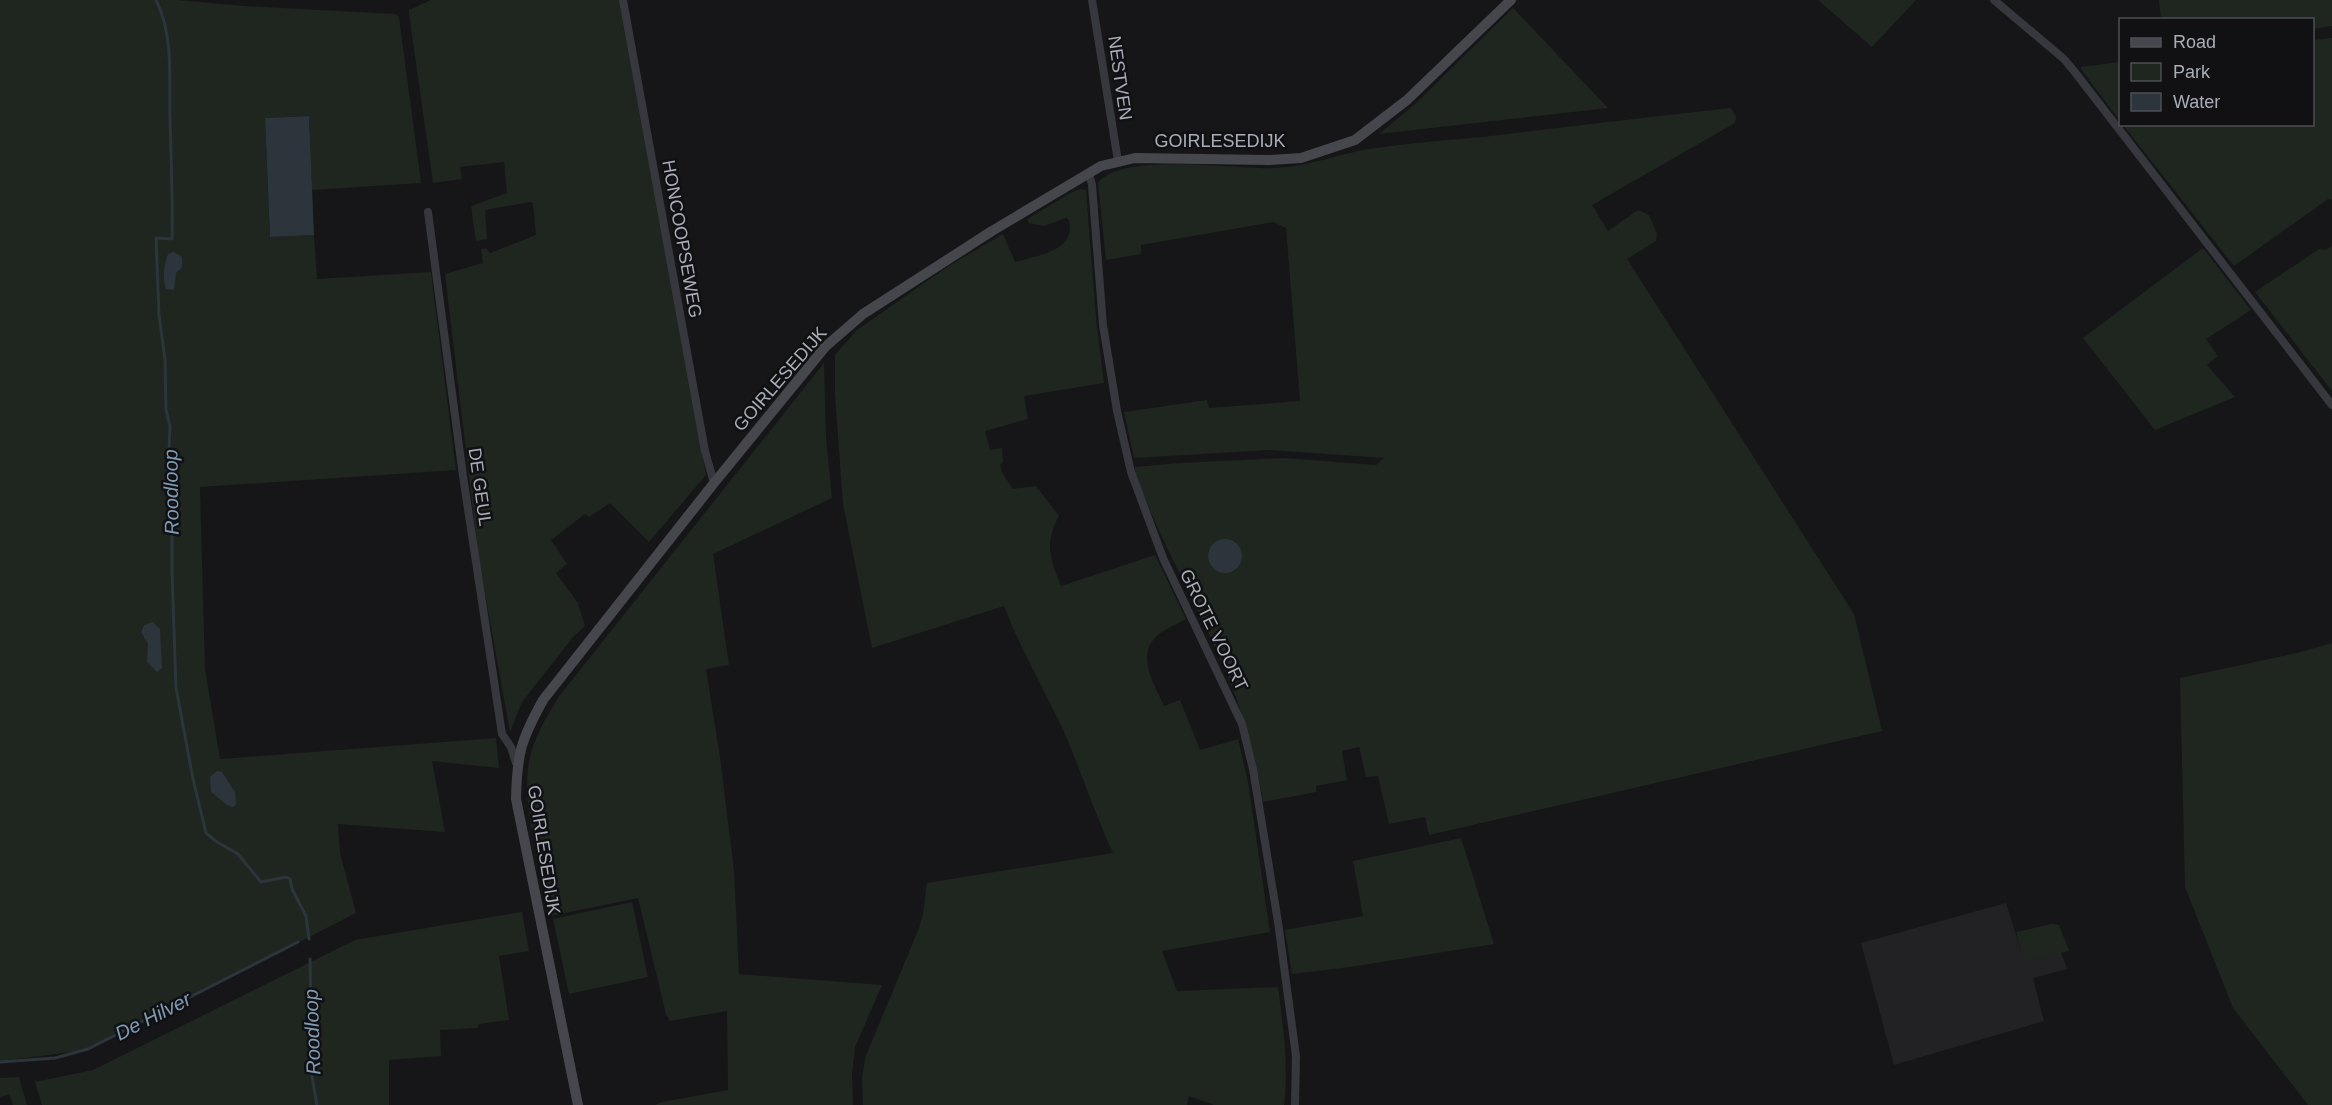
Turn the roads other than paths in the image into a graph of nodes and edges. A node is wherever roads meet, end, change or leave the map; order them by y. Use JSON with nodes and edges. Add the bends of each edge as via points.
{"nodes":[{"id":1,"x":623,"y":0,"type":"edge"},
{"id":2,"x":1092,"y":0,"type":"edge"},
{"id":3,"x":1511,"y":0,"type":"edge"},
{"id":4,"x":1994,"y":0,"type":"edge"},
{"id":5,"x":1118,"y":161,"type":"junction"},
{"id":6,"x":1089,"y":172,"type":"junction"},
{"id":7,"x":429,"y":212,"type":"dead end"},
{"id":8,"x":2332,"y":405,"type":"edge"},
{"id":9,"x":714,"y":483,"type":"junction"},
{"id":10,"x":516,"y":763,"type":"junction"},
{"id":11,"x":578,"y":1105,"type":"edge"},
{"id":12,"x":1295,"y":1105,"type":"edge"}],
"edges":[{"from":1,"to":9,"type":"street","name":"HONCOOPSEWEG"},
{"from":2,"to":5,"type":"street","name":"NESTVEN"},
{"from":3,"to":5,"type":"street","name":"GOIRLESEDIJK","via":[[1407,100],[1355,140],[1301,158],[1158,157]]},
{"from":4,"to":8,"type":"street","via":[[2064,59]]},
{"from":5,"to":6,"type":"street","name":"GOIRLESEDIJK"},
{"from":6,"to":9,"type":"street","name":"GOIRLESEDIJK","via":[[863,314],[825,347]]},
{"from":6,"to":12,"type":"street","name":"GROTE VOORT","via":[[1103,325],[1131,472],[1163,558],[1242,724],[1253,769],[1294,1045]]},
{"from":7,"to":10,"type":"street","name":"DE GEUL","via":[[502,734]]},
{"from":9,"to":10,"type":"street","name":"GOIRLESEDIJK","via":[[543,700]]},
{"from":10,"to":11,"type":"street","name":"GOIRLESEDIJK","via":[[516,800]]}]}
